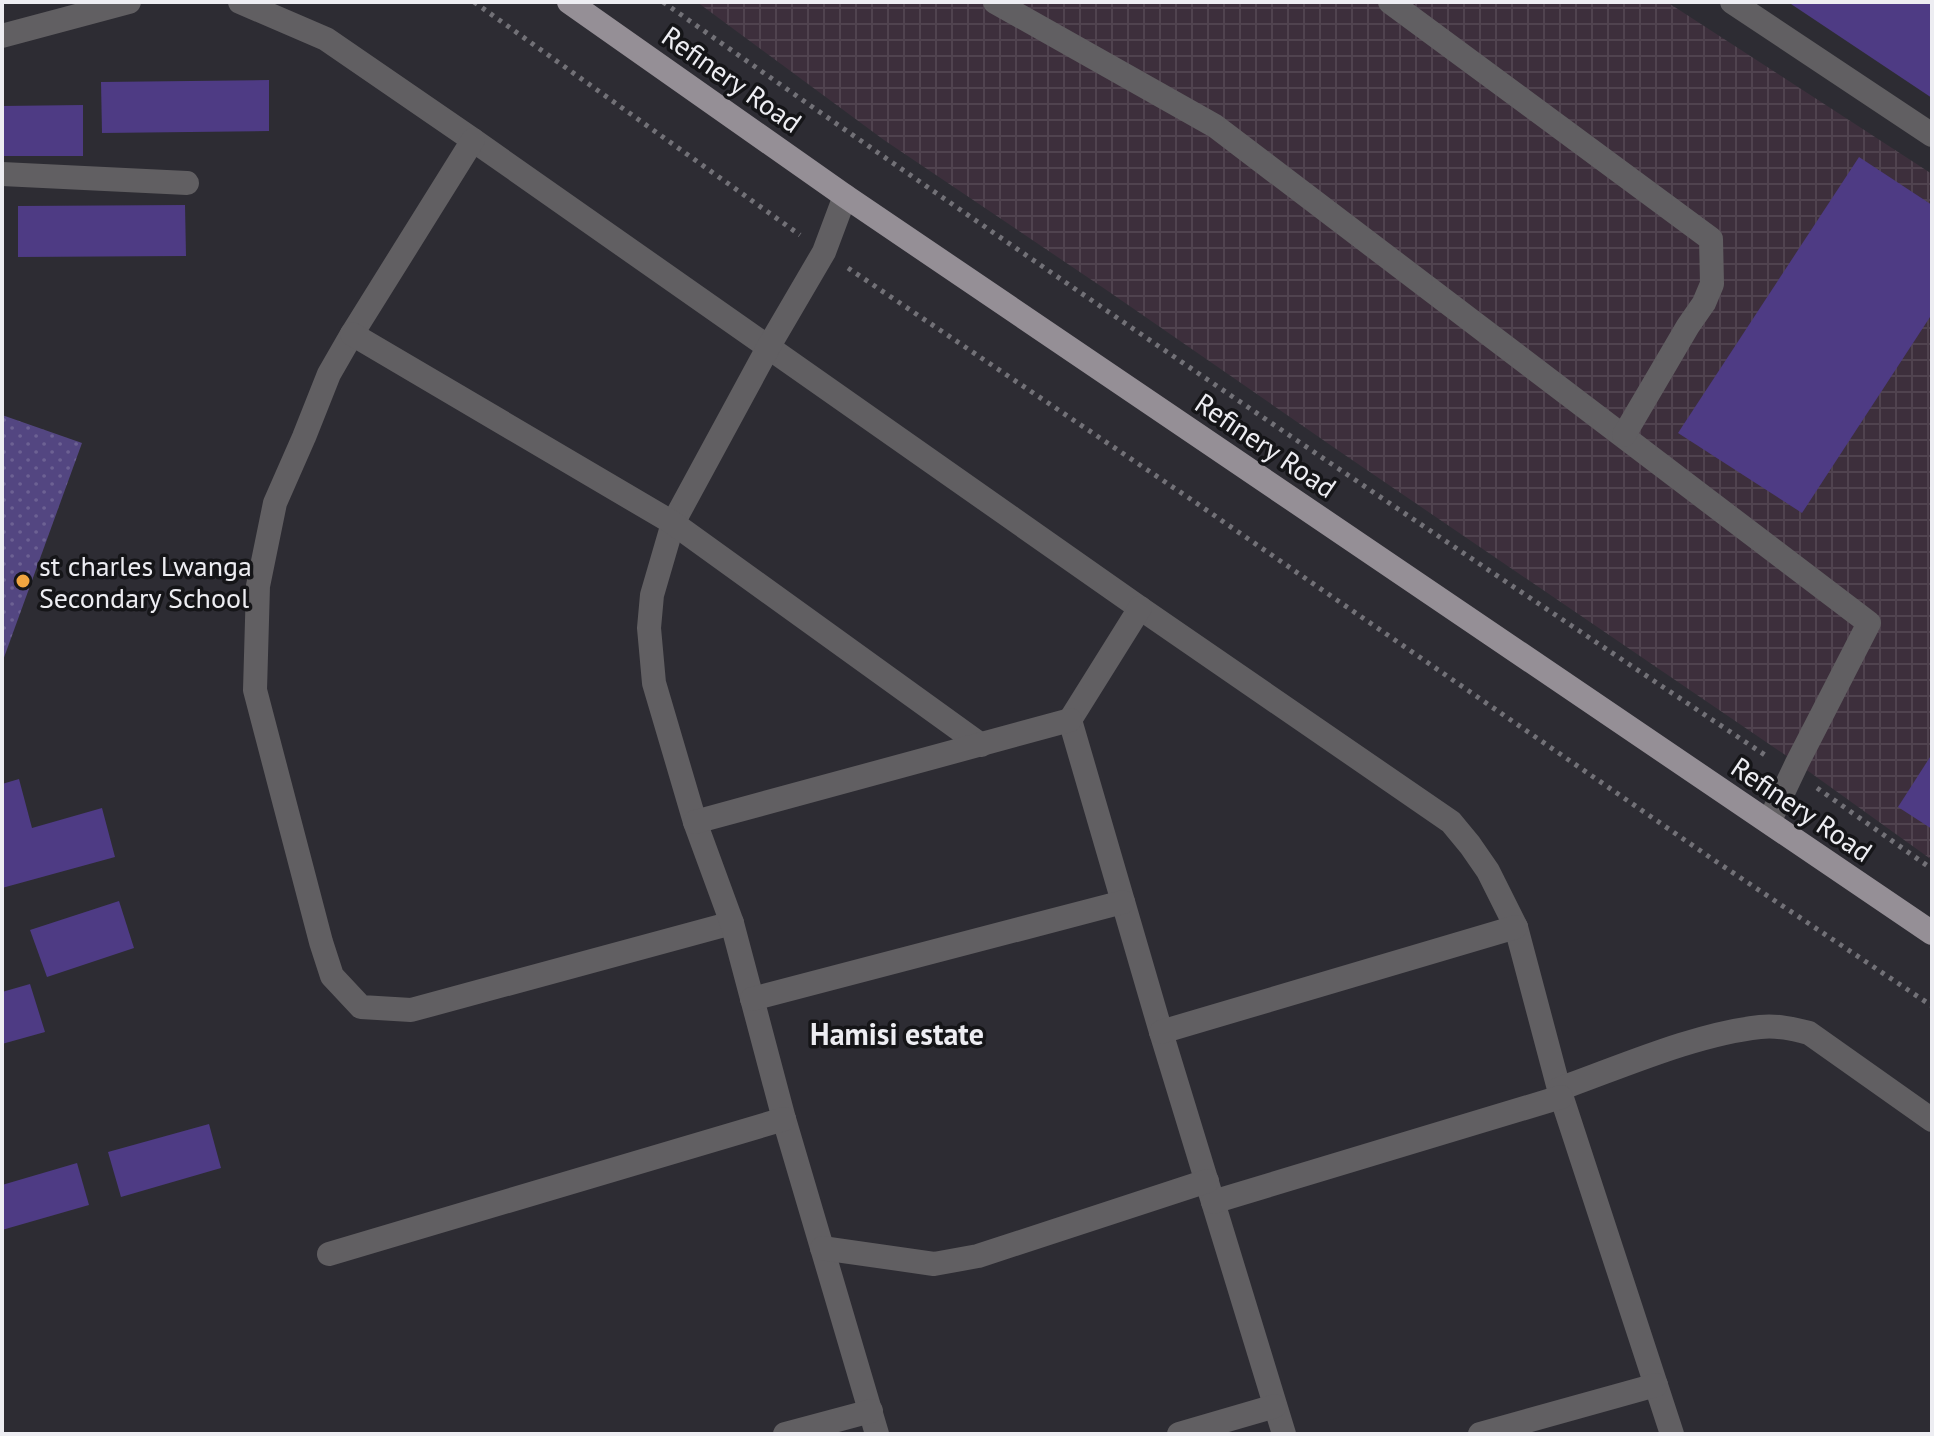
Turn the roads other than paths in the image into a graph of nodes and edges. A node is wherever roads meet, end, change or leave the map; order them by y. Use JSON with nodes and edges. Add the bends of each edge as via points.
{"nodes":[{"id":1,"x":129,"y":2,"type":"edge"},
{"id":2,"x":240,"y":2,"type":"edge"},
{"id":3,"x":569,"y":2,"type":"edge"},
{"id":4,"x":995,"y":2,"type":"edge"},
{"id":5,"x":1390,"y":2,"type":"edge"},
{"id":6,"x":1732,"y":2,"type":"edge"},
{"id":7,"x":2,"y":36,"type":"edge"},
{"id":8,"x":1932,"y":135,"type":"edge"},
{"id":9,"x":473,"y":140,"type":"junction"},
{"id":10,"x":2,"y":174,"type":"edge"},
{"id":11,"x":187,"y":183,"type":"dead end"},
{"id":12,"x":845,"y":196,"type":"junction"},
{"id":13,"x":352,"y":334,"type":"junction"},
{"id":14,"x":769,"y":346,"type":"junction"},
{"id":15,"x":1624,"y":435,"type":"junction"},
{"id":16,"x":673,"y":523,"type":"junction"},
{"id":17,"x":1140,"y":608,"type":"junction"},
{"id":18,"x":1070,"y":720,"type":"junction"},
{"id":19,"x":981,"y":745,"type":"junction"},
{"id":20,"x":695,"y":822,"type":"junction"},
{"id":21,"x":1769,"y":822,"type":"junction"},
{"id":22,"x":1123,"y":902,"type":"junction"},
{"id":23,"x":732,"y":923,"type":"junction"},
{"id":24,"x":1516,"y":927,"type":"junction"},
{"id":25,"x":1932,"y":933,"type":"edge"},
{"id":26,"x":752,"y":999,"type":"junction"},
{"id":27,"x":1161,"y":1032,"type":"junction"},
{"id":28,"x":1560,"y":1093,"type":"junction"},
{"id":29,"x":784,"y":1119,"type":"junction"},
{"id":30,"x":1932,"y":1120,"type":"edge"},
{"id":31,"x":1210,"y":1192,"type":"junction"},
{"id":32,"x":822,"y":1248,"type":"junction"},
{"id":33,"x":329,"y":1254,"type":"dead end"},
{"id":34,"x":1656,"y":1385,"type":"junction"},
{"id":35,"x":1275,"y":1406,"type":"junction"},
{"id":36,"x":874,"y":1423,"type":"edge"},
{"id":37,"x":785,"y":1434,"type":"edge"},
{"id":38,"x":1179,"y":1434,"type":"edge"},
{"id":39,"x":1284,"y":1434,"type":"edge"},
{"id":40,"x":1480,"y":1434,"type":"edge"},
{"id":41,"x":1672,"y":1434,"type":"edge"}],
"edges":[{"from":1,"to":7,"type":"street"},
{"from":2,"to":9,"type":"street","via":[[326,39]]},
{"from":3,"to":12,"type":"main road","name":"Refinery Road"},
{"from":4,"to":15,"type":"street","via":[[1215,126]]},
{"from":5,"to":15,"type":"street","via":[[1711,239],[1708,294]]},
{"from":6,"to":8,"type":"street"},
{"from":9,"to":13,"type":"street"},
{"from":9,"to":14,"type":"street"},
{"from":10,"to":11,"type":"street"},
{"from":12,"to":14,"type":"street","via":[[824,252]]},
{"from":12,"to":21,"type":"main road","name":"Refinery Road"},
{"from":13,"to":16,"type":"street"},
{"from":13,"to":23,"type":"street","via":[[329,374],[275,503],[258,586],[255,690],[332,976],[361,1007],[411,1010]]},
{"from":14,"to":16,"type":"street"},
{"from":14,"to":17,"type":"street"},
{"from":15,"to":21,"type":"street","via":[[1869,623]]},
{"from":16,"to":19,"type":"street"},
{"from":16,"to":20,"type":"street","via":[[652,595],[649,628],[654,683]]},
{"from":17,"to":18,"type":"street"},
{"from":17,"to":24,"type":"street","via":[[1451,822],[1488,871]]},
{"from":18,"to":19,"type":"street"},
{"from":18,"to":22,"type":"street"},
{"from":19,"to":20,"type":"street"},
{"from":20,"to":23,"type":"street"},
{"from":21,"to":25,"type":"main road","name":"Refinery Road"},
{"from":22,"to":26,"type":"street"},
{"from":22,"to":27,"type":"street"},
{"from":23,"to":26,"type":"street"},
{"from":24,"to":27,"type":"street"},
{"from":24,"to":28,"type":"street"},
{"from":26,"to":29,"type":"street"},
{"from":27,"to":31,"type":"street"},
{"from":28,"to":30,"type":"street","via":[[1676,1047],[1762,1027],[1786,1027],[1809,1033]]},
{"from":28,"to":31,"type":"street"},
{"from":28,"to":34,"type":"street"},
{"from":29,"to":32,"type":"street"},
{"from":29,"to":33,"type":"street"},
{"from":31,"to":32,"type":"street","via":[[934,1264]]},
{"from":31,"to":35,"type":"street"},
{"from":32,"to":36,"type":"street"},
{"from":34,"to":40,"type":"street"},
{"from":34,"to":41,"type":"street"},
{"from":35,"to":38,"type":"street"},
{"from":35,"to":39,"type":"street"},
{"from":36,"to":37,"type":"street"}]}
